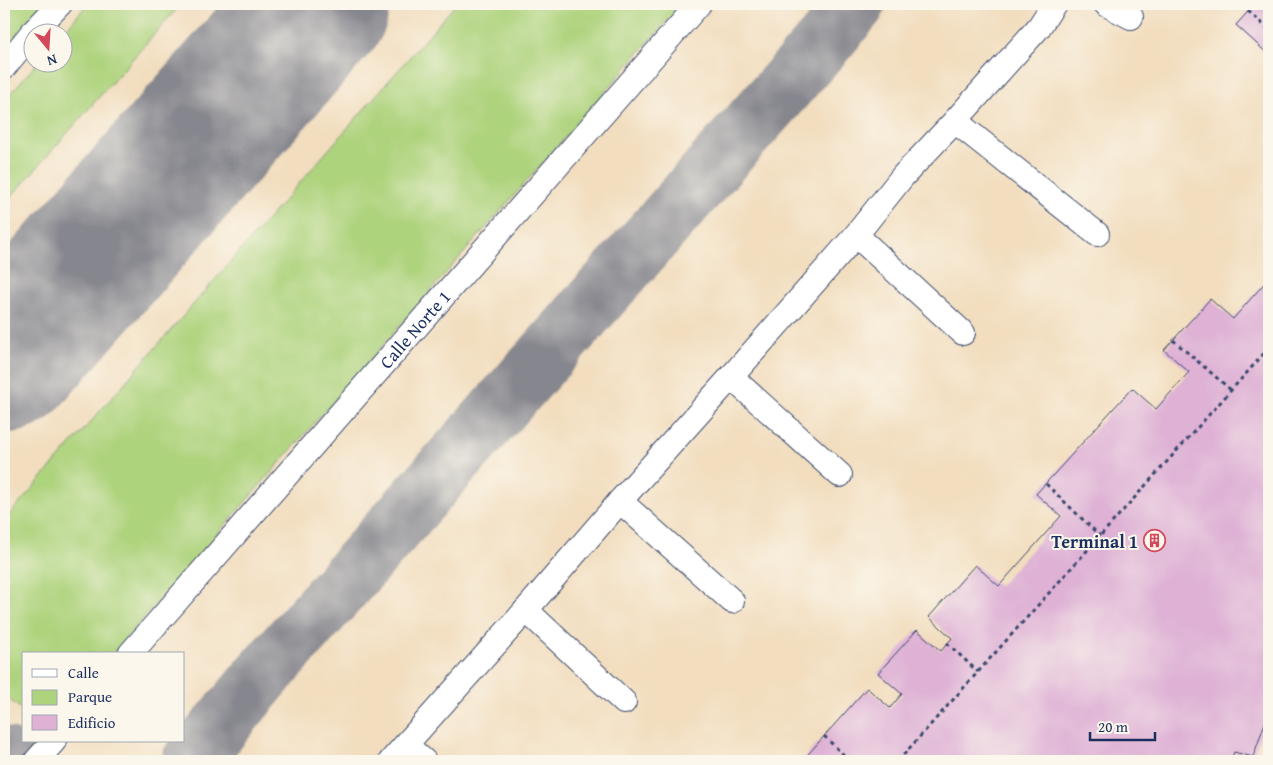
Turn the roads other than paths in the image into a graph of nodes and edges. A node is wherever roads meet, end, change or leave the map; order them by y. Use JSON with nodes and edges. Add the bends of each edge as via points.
{"nodes":[{"id":1,"x":60,"y":4,"type":"edge"},
{"id":2,"x":698,"y":4,"type":"edge"},
{"id":3,"x":1054,"y":4,"type":"edge"},
{"id":4,"x":1106,"y":4,"type":"edge"},
{"id":5,"x":1131,"y":17,"type":"dead end"},
{"id":6,"x":43,"y":22,"type":"edge"},
{"id":7,"x":22,"y":46,"type":"edge"},
{"id":8,"x":4,"y":67,"type":"edge"},
{"id":9,"x":955,"y":121,"type":"junction"},
{"id":10,"x":1097,"y":234,"type":"dead end"},
{"id":11,"x":856,"y":235,"type":"junction"},
{"id":12,"x":963,"y":334,"type":"dead end"},
{"id":13,"x":731,"y":378,"type":"junction"},
{"id":14,"x":840,"y":475,"type":"dead end"},
{"id":15,"x":620,"y":501,"type":"junction"},
{"id":16,"x":732,"y":601,"type":"dead end"},
{"id":17,"x":526,"y":610,"type":"junction"},
{"id":18,"x":132,"y":652,"type":"edge"},
{"id":19,"x":624,"y":702,"type":"dead end"},
{"id":20,"x":53,"y":742,"type":"edge"},
{"id":21,"x":398,"y":753,"type":"edge"},
{"id":22,"x":36,"y":761,"type":"edge"},
{"id":23,"x":424,"y":761,"type":"edge"}],
"edges":[{"from":1,"to":6,"type":"lane"},
{"from":2,"to":18,"type":"lane","name":"Calle Norte 1"},
{"from":3,"to":9,"type":"lane","via":[[1038,27]]},
{"from":4,"to":5,"type":"lane"},
{"from":7,"to":8,"type":"lane"},
{"from":9,"to":10,"type":"lane"},
{"from":9,"to":11,"type":"lane","via":[[903,176]]},
{"from":11,"to":12,"type":"lane"},
{"from":11,"to":13,"type":"lane"},
{"from":13,"to":14,"type":"lane"},
{"from":13,"to":15,"type":"lane"},
{"from":15,"to":16,"type":"lane"},
{"from":15,"to":17,"type":"lane"},
{"from":17,"to":19,"type":"lane"},
{"from":17,"to":21,"type":"lane"},
{"from":20,"to":22,"type":"lane"},
{"from":21,"to":23,"type":"lane"}]}
